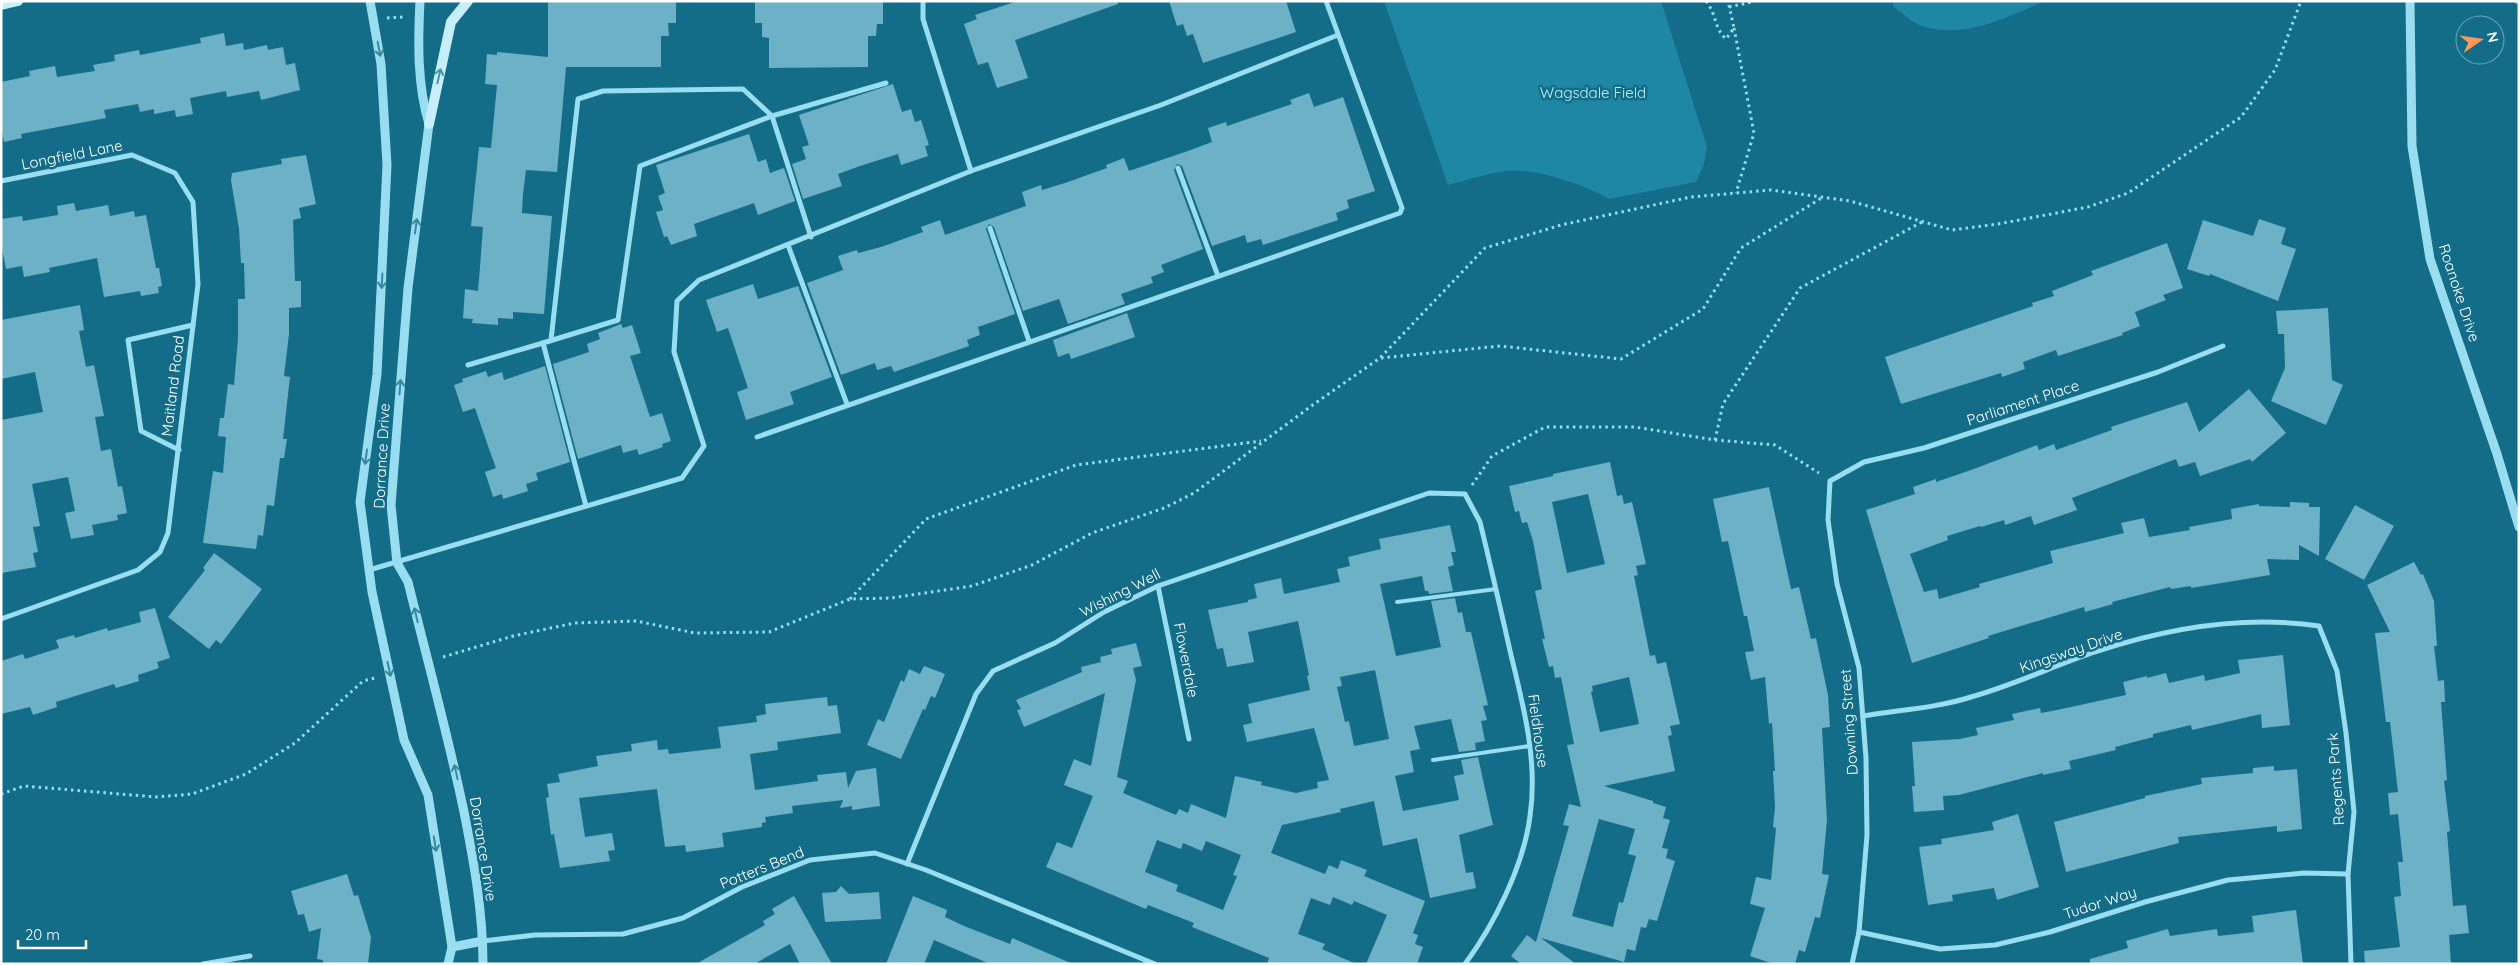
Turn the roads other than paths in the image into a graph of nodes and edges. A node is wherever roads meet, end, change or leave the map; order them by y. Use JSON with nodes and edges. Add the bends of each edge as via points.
{"nodes":[{"id":1,"x":18,"y":1,"type":"edge"},
{"id":2,"x":370,"y":1,"type":"edge"},
{"id":3,"x":420,"y":1,"type":"edge"},
{"id":4,"x":468,"y":1,"type":"edge"},
{"id":5,"x":923,"y":1,"type":"edge"},
{"id":6,"x":1326,"y":1,"type":"edge"},
{"id":7,"x":2410,"y":1,"type":"edge"},
{"id":8,"x":1,"y":5,"type":"edge"},
{"id":9,"x":1338,"y":34,"type":"junction"},
{"id":10,"x":886,"y":83,"type":"dead end"},
{"id":11,"x":772,"y":116,"type":"junction"},
{"id":12,"x":430,"y":124,"type":"junction"},
{"id":13,"x":1178,"y":168,"type":"dead end"},
{"id":14,"x":971,"y":171,"type":"junction"},
{"id":15,"x":175,"y":173,"type":"joint"},
{"id":16,"x":1,"y":181,"type":"edge"},
{"id":17,"x":990,"y":228,"type":"dead end"},
{"id":18,"x":811,"y":236,"type":"junction"},
{"id":19,"x":788,"y":245,"type":"junction"},
{"id":20,"x":1218,"y":276,"type":"junction"},
{"id":21,"x":193,"y":325,"type":"junction"},
{"id":22,"x":551,"y":340,"type":"junction"},
{"id":23,"x":1029,"y":341,"type":"junction"},
{"id":24,"x":543,"y":343,"type":"junction"},
{"id":25,"x":2223,"y":346,"type":"dead end"},
{"id":26,"x":468,"y":365,"type":"dead end"},
{"id":27,"x":848,"y":404,"type":"junction"},
{"id":28,"x":757,"y":437,"type":"dead end"},
{"id":29,"x":179,"y":450,"type":"junction"},
{"id":30,"x":1830,"y":480,"type":"joint"},
{"id":31,"x":1465,"y":494,"type":"joint"},
{"id":32,"x":586,"y":506,"type":"junction"},
{"id":33,"x":2519,"y":527,"type":"edge"},
{"id":34,"x":396,"y":562,"type":"junction"},
{"id":35,"x":369,"y":570,"type":"junction"},
{"id":36,"x":1158,"y":586,"type":"junction"},
{"id":37,"x":1496,"y":590,"type":"junction"},
{"id":38,"x":1397,"y":602,"type":"dead end"},
{"id":39,"x":1,"y":619,"type":"edge"},
{"id":40,"x":2319,"y":626,"type":"joint"},
{"id":41,"x":1863,"y":716,"type":"junction"},
{"id":42,"x":1189,"y":739,"type":"dead end"},
{"id":43,"x":1530,"y":746,"type":"junction"},
{"id":44,"x":1432,"y":760,"type":"dead end"},
{"id":45,"x":907,"y":864,"type":"junction"},
{"id":46,"x":2348,"y":874,"type":"junction"},
{"id":47,"x":1859,"y":932,"type":"junction"},
{"id":48,"x":483,"y":941,"type":"junction"},
{"id":49,"x":452,"y":947,"type":"junction"},
{"id":50,"x":250,"y":956,"type":"dead end"},
{"id":51,"x":203,"y":964,"type":"edge"},
{"id":52,"x":448,"y":964,"type":"edge"},
{"id":53,"x":482,"y":964,"type":"edge"},
{"id":54,"x":1155,"y":964,"type":"edge"},
{"id":55,"x":1465,"y":964,"type":"edge"},
{"id":56,"x":1852,"y":964,"type":"edge"},
{"id":57,"x":2351,"y":964,"type":"edge"}],
"edges":[{"from":1,"to":8,"type":"main road"},
{"from":2,"to":35,"type":"street","name":"Dorrance Drive","one_way":true,"via":[[381,64],[387,165],[377,374],[360,502]]},
{"from":3,"to":12,"type":"street","name":"Dorrance Drive","via":[[419,59],[423,105]]},
{"from":12,"to":4,"type":"main road","one_way":true,"via":[[451,22]]},
{"from":5,"to":14,"type":"street","via":[[924,20]]},
{"from":6,"to":9,"type":"street"},
{"from":7,"to":33,"type":"street","name":"Roanoke Drive","via":[[2412,146],[2430,259]]},
{"from":9,"to":14,"type":"street","via":[[1161,106]]},
{"from":9,"to":20,"type":"street","via":[[1402,211]]},
{"from":10,"to":11,"type":"street"},
{"from":11,"to":18,"type":"street"},
{"from":11,"to":22,"type":"street","via":[[640,166],[618,320]]},
{"from":11,"to":22,"type":"street","via":[[744,89],[603,91],[578,100]]},
{"from":34,"to":12,"type":"street","name":"Dorrance Drive","one_way":true,"via":[[391,505],[406,307]]},
{"from":13,"to":20,"type":"street"},
{"from":14,"to":18,"type":"street"},
{"from":15,"to":16,"type":"street","name":"Longfield Lane","via":[[132,155]]},
{"from":15,"to":21,"type":"street","name":"Maitland Road","via":[[193,202],[198,284]]},
{"from":17,"to":23,"type":"street"},
{"from":18,"to":19,"type":"street"},
{"from":19,"to":27,"type":"street"},
{"from":19,"to":32,"type":"street","via":[[700,280],[677,301],[674,352],[704,446],[682,478]]},
{"from":20,"to":23,"type":"street"},
{"from":21,"to":29,"type":"street","name":"Maitland Road"},
{"from":21,"to":29,"type":"street","name":"Maitland Road","via":[[128,340],[141,431]]},
{"from":22,"to":24,"type":"street"},
{"from":23,"to":27,"type":"street"},
{"from":24,"to":26,"type":"street"},
{"from":24,"to":32,"type":"street"},
{"from":25,"to":30,"type":"street","name":"Parliament Place","via":[[2158,372],[1924,448],[1864,462]]},
{"from":27,"to":28,"type":"street"},
{"from":29,"to":39,"type":"street","name":"Maitland Road","via":[[168,533],[160,552],[138,570]]},
{"from":30,"to":41,"type":"street","name":"Downing Street","via":[[1828,520],[1837,584],[1859,668]]},
{"from":31,"to":36,"type":"street","name":"Wishing Well","via":[[1429,493]]},
{"from":31,"to":37,"type":"street","name":"Fieldhouse","via":[[1480,522]]},
{"from":32,"to":34,"type":"street"},
{"from":34,"to":35,"type":"street"},
{"from":48,"to":34,"type":"street","name":"Dorrance Drive","one_way":true,"via":[[473,856],[450,747],[408,582]]},
{"from":35,"to":49,"type":"street","name":"Dorrance Drive","one_way":true,"via":[[404,740],[428,795]]},
{"from":36,"to":42,"type":"street","name":"Flowerdale"},
{"from":36,"to":45,"type":"street","name":"Wishing Well","via":[[1104,612],[1055,643],[993,671],[976,694]]},
{"from":37,"to":38,"type":"lane"},
{"from":37,"to":43,"type":"street","name":"Fieldhouse"},
{"from":40,"to":41,"type":"street","name":"Kingsway Drive","via":[[2224,622],[2166,633],[2096,652],[2030,679],[1968,698]]},
{"from":40,"to":46,"type":"street","name":"Regents Park","via":[[2337,671],[2346,733],[2354,812]]},
{"from":41,"to":47,"type":"street","name":"Downing Street","via":[[1867,835]]},
{"from":43,"to":44,"type":"lane"},
{"from":43,"to":55,"type":"street","name":"Fieldhouse","via":[[1532,789],[1524,841],[1488,932]]},
{"from":45,"to":48,"type":"street","name":"Potters Bend","via":[[875,854],[810,860],[742,887],[683,918],[623,934],[535,935]]},
{"from":45,"to":54,"type":"street","name":"Potters Bend"},
{"from":46,"to":47,"type":"street","name":"Tudor Way","via":[[2304,873],[2228,880],[1995,945],[1940,949]]},
{"from":46,"to":57,"type":"street","name":"Regents Park"},
{"from":47,"to":56,"type":"street","name":"Downing Street"},
{"from":48,"to":49,"type":"street"},
{"from":48,"to":53,"type":"street","name":"Dorrance Drive"},
{"from":49,"to":52,"type":"street","name":"Dorrance Drive"},
{"from":50,"to":51,"type":"street"}]}
